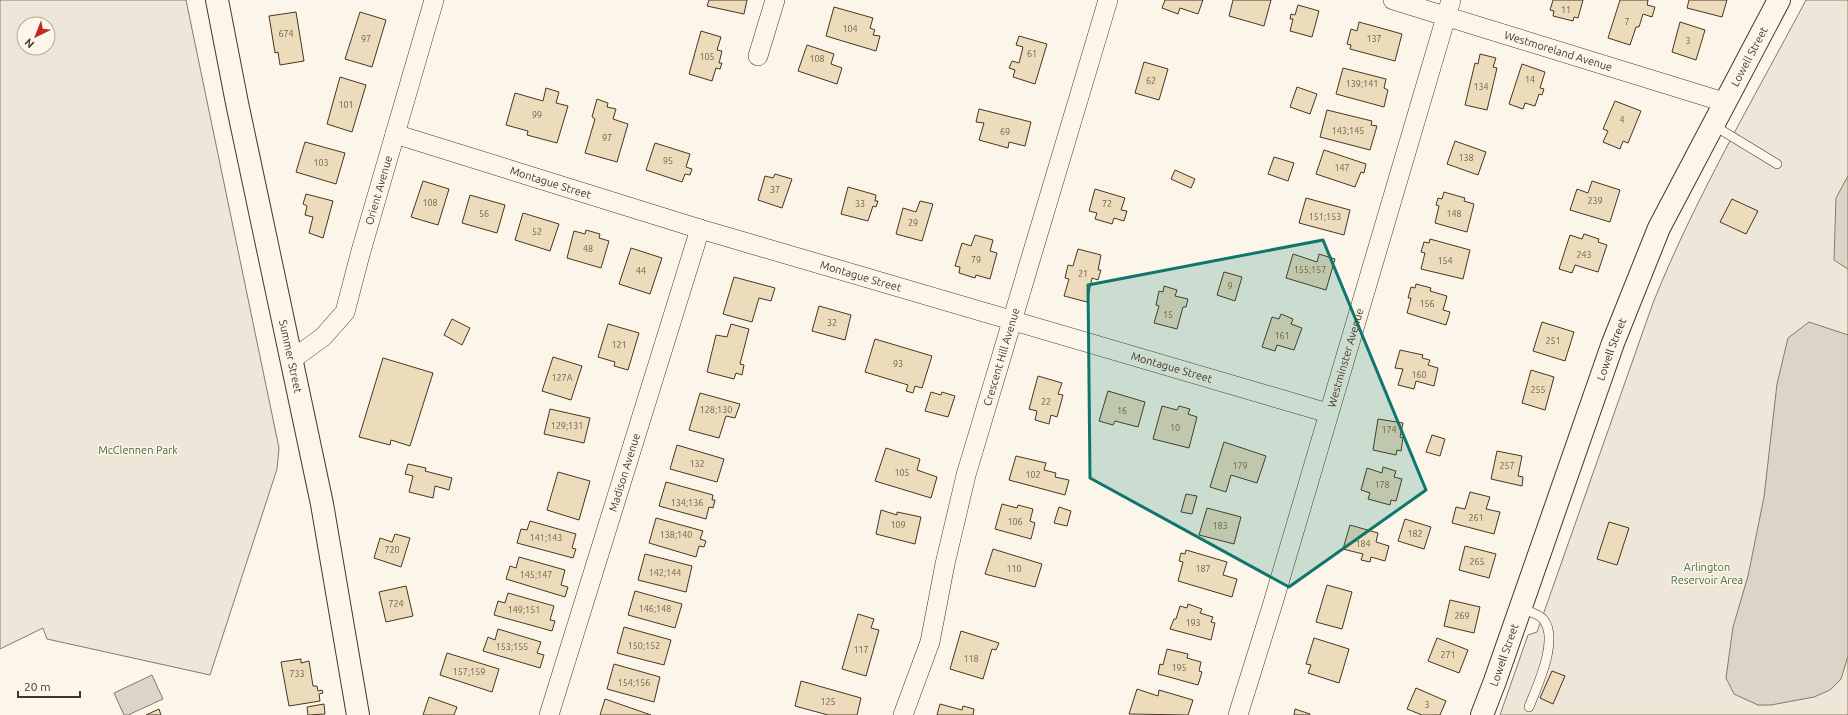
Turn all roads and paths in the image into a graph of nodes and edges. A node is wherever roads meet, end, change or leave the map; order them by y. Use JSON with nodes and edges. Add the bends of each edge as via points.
{"nodes":[{"id":1,"x":216,"y":0,"type":"edge"},
{"id":2,"x":434,"y":0,"type":"edge"},
{"id":3,"x":775,"y":0,"type":"edge"},
{"id":4,"x":1108,"y":0,"type":"edge"},
{"id":5,"x":1393,"y":0,"type":"edge"},
{"id":6,"x":1779,"y":0,"type":"edge"},
{"id":7,"x":1449,"y":8,"type":"edge"},
{"id":8,"x":758,"y":56,"type":"dead end"},
{"id":9,"x":1724,"y":102,"type":"junction"},
{"id":10,"x":1713,"y":125,"type":"junction"},
{"id":11,"x":395,"y":134,"type":"junction"},
{"id":12,"x":1777,"y":164,"type":"dead end"},
{"id":13,"x":700,"y":229,"type":"junction"},
{"id":14,"x":1013,"y":321,"type":"junction"},
{"id":15,"x":291,"y":360,"type":"junction"},
{"id":16,"x":1328,"y":413,"type":"junction"},
{"id":17,"x":1521,"y":608,"type":"junction"},
{"id":18,"x":1529,"y":707,"type":"dead end"},
{"id":19,"x":358,"y":715,"type":"edge"},
{"id":20,"x":549,"y":715,"type":"edge"},
{"id":21,"x":903,"y":715,"type":"edge"},
{"id":22,"x":1238,"y":715,"type":"edge"},
{"id":23,"x":1482,"y":715,"type":"edge"}],
"edges":[{"from":1,"to":15,"type":"main road","name":"Summer Street"},
{"from":2,"to":11,"type":"street","name":"Orient Avenue"},
{"from":3,"to":8,"type":"street"},
{"from":4,"to":14,"type":"street","name":"Crescent Hill Avenue"},
{"from":5,"to":7,"type":"street","name":"Westmoreland Avenue"},
{"from":6,"to":9,"type":"main road","name":"Lowell Street"},
{"from":7,"to":9,"type":"street","name":"Westmoreland Avenue"},
{"from":7,"to":16,"type":"street","name":"Westminster Avenue"},
{"from":9,"to":10,"type":"main road","name":"Lowell Street"},
{"from":10,"to":12,"type":"lane"},
{"from":10,"to":17,"type":"main road","name":"Lowell Street","via":[[1656,235],[1613,343]]},
{"from":11,"to":13,"type":"street","name":"Montague Street"},
{"from":11,"to":15,"type":"street","name":"Orient Avenue","via":[[345,312],[323,337]]},
{"from":13,"to":14,"type":"street","name":"Montague Street"},
{"from":13,"to":20,"type":"street","name":"Madison Avenue"},
{"from":14,"to":16,"type":"street","name":"Montague Street"},
{"from":14,"to":21,"type":"street","name":"Crescent Hill Avenue","via":[[966,475],[930,642]]},
{"from":15,"to":19,"type":"main road","name":"Summer Street","via":[[322,504]]},
{"from":16,"to":22,"type":"street","name":"Westminster Avenue"},
{"from":17,"to":18,"type":"lane","via":[[1542,618],[1548,628],[1550,644]]},
{"from":17,"to":23,"type":"main road","name":"Lowell Street"}]}
